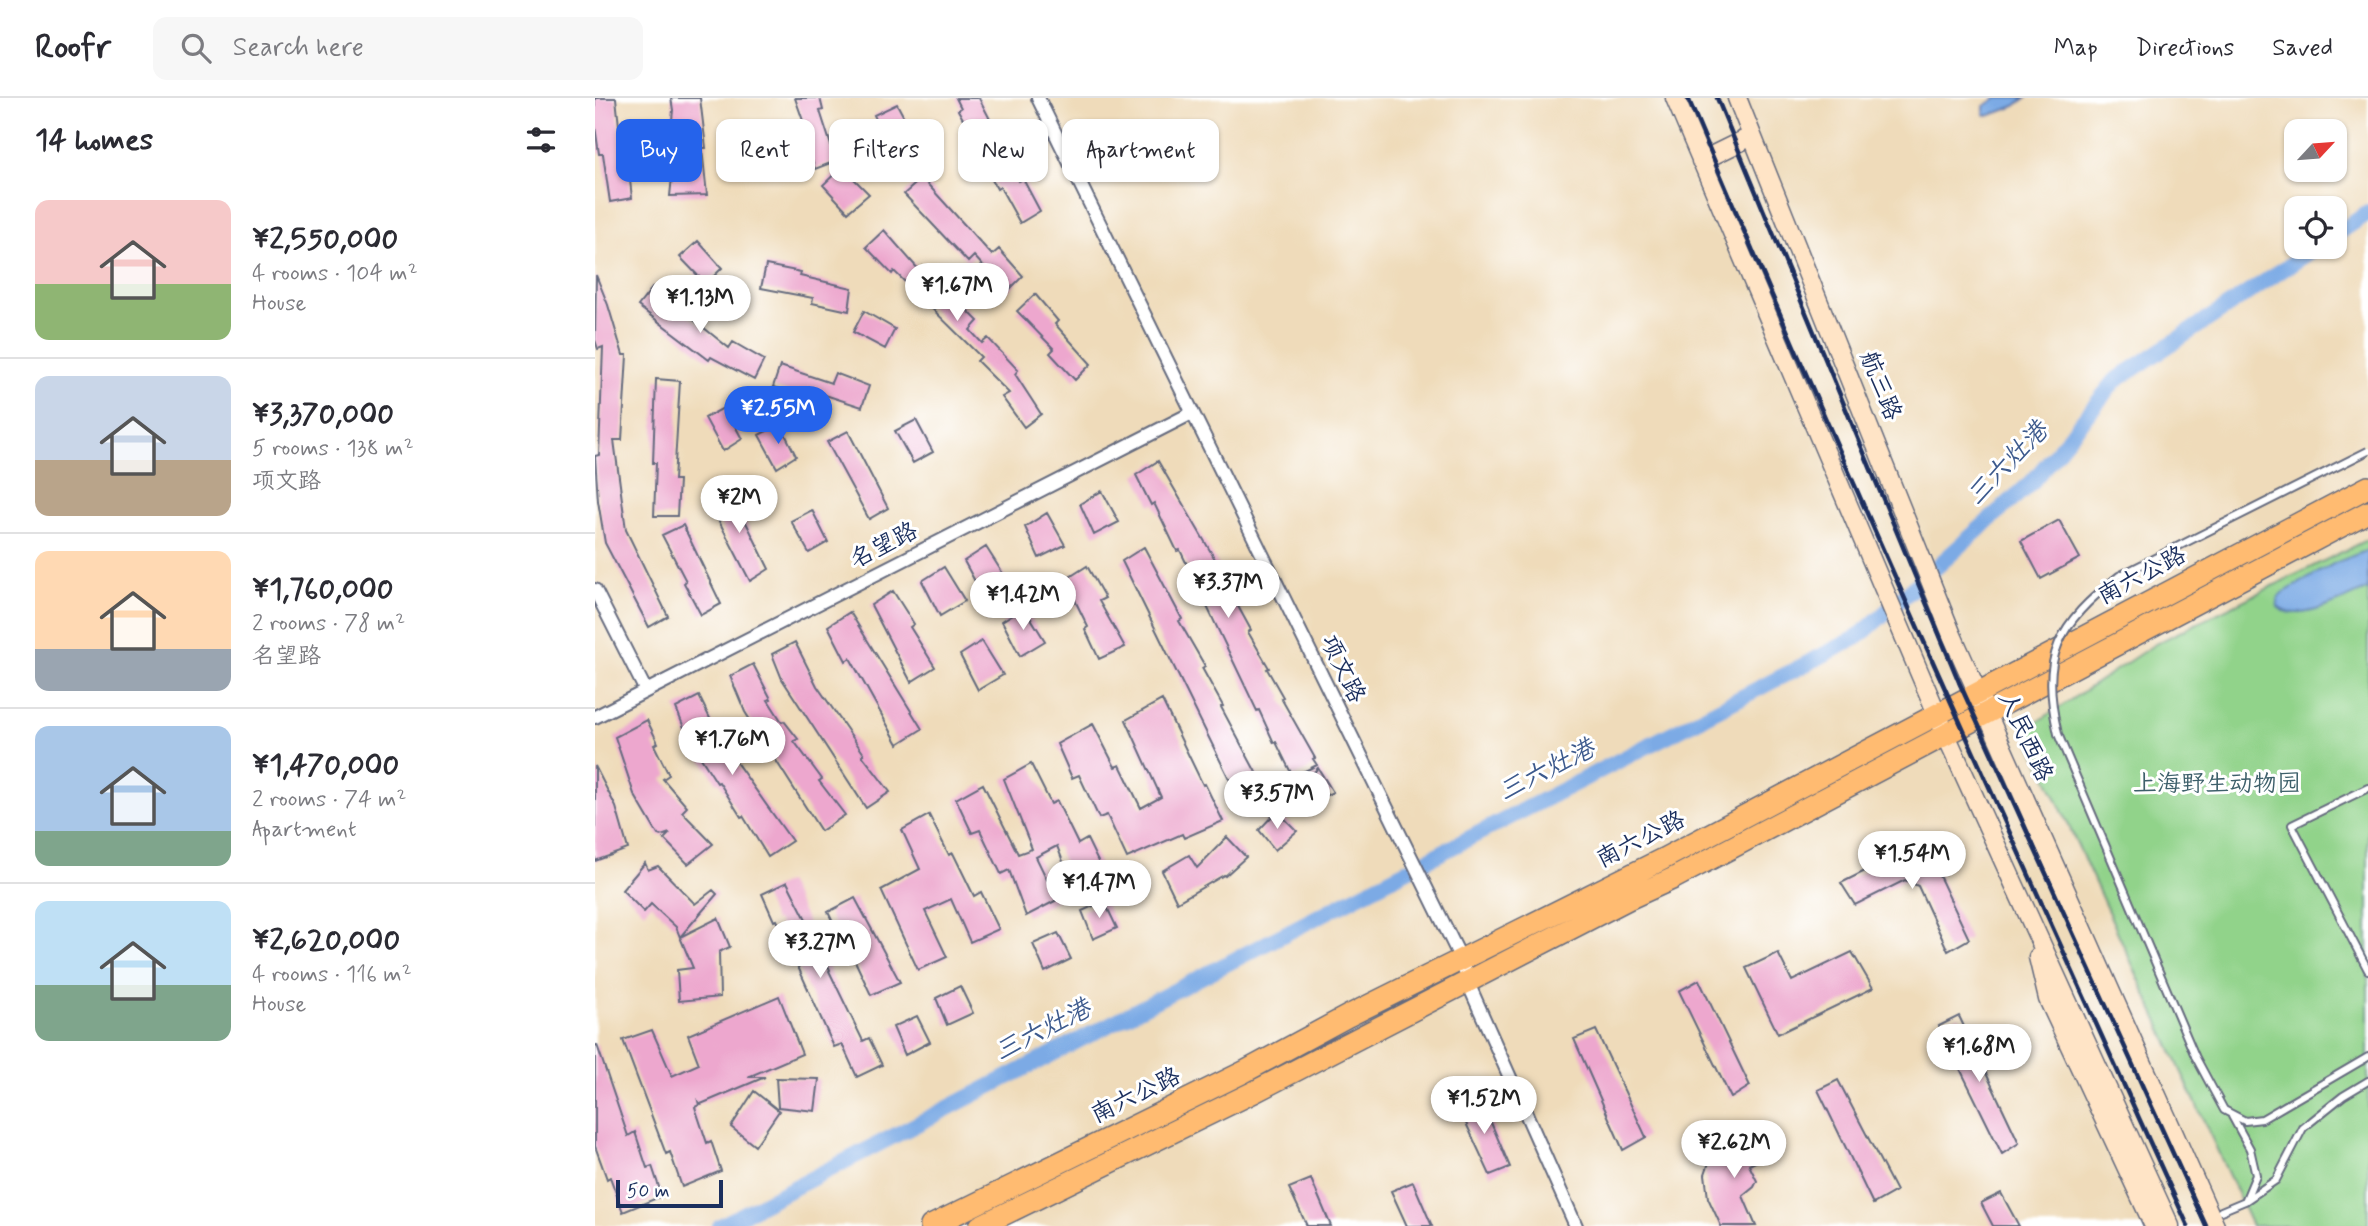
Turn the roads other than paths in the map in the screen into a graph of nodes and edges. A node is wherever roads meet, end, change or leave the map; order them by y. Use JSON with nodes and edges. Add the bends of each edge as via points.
{"nodes":[{"id":1,"x":1038,"y":98,"type":"edge"},
{"id":2,"x":1675,"y":98,"type":"edge"},
{"id":3,"x":1737,"y":98,"type":"edge"},
{"id":4,"x":1752,"y":136,"type":"junction"},
{"id":5,"x":1701,"y":161,"type":"junction"},
{"id":6,"x":1192,"y":412,"type":"junction"},
{"id":7,"x":2368,"y":451,"type":"edge"},
{"id":8,"x":2368,"y":487,"type":"edge"},
{"id":9,"x":2368,"y":512,"type":"edge"},
{"id":10,"x":595,"y":590,"type":"edge"},
{"id":11,"x":646,"y":691,"type":"junction"},
{"id":12,"x":1977,"y":693,"type":"junction"},
{"id":13,"x":1991,"y":710,"type":"junction"},
{"id":14,"x":1937,"y":713,"type":"junction"},
{"id":15,"x":595,"y":717,"type":"edge"},
{"id":16,"x":1945,"y":735,"type":"junction"},
{"id":17,"x":2368,"y":788,"type":"edge"},
{"id":18,"x":2030,"y":919,"type":"junction"},
{"id":19,"x":1462,"y":961,"type":"junction"},
{"id":20,"x":2368,"y":970,"type":"edge"},
{"id":21,"x":1468,"y":983,"type":"junction"},
{"id":22,"x":2368,"y":1057,"type":"edge"},
{"id":23,"x":2368,"y":1081,"type":"edge"},
{"id":24,"x":2232,"y":1114,"type":"junction"},
{"id":25,"x":2245,"y":1201,"type":"junction"},
{"id":26,"x":2221,"y":1221,"type":"edge"},
{"id":27,"x":931,"y":1226,"type":"edge"},
{"id":28,"x":980,"y":1226,"type":"edge"},
{"id":29,"x":1576,"y":1226,"type":"edge"},
{"id":30,"x":2154,"y":1226,"type":"edge"},
{"id":31,"x":2170,"y":1226,"type":"edge"}],
"edges":[{"from":1,"to":6,"type":"street","name":"项文路"},
{"from":2,"to":5,"type":"main road"},
{"from":3,"to":4,"type":"main road","name":"航三路"},
{"from":4,"to":5,"type":"main road"},
{"from":4,"to":12,"type":"main road","name":"航三路"},
{"from":5,"to":14,"type":"main road"},
{"from":6,"to":11,"type":"street","name":"名望路"},
{"from":6,"to":19,"type":"street","name":"项文路"},
{"from":7,"to":24,"type":"lane","bridge":true,"via":[[2119,576],[2088,600],[2067,626],[2052,665],[2050,700],[2057,734],[2195,1056],[2224,1110]]},
{"from":8,"to":12,"type":"highway","name":"南六公路"},
{"from":9,"to":13,"type":"highway","name":"南六公路"},
{"from":10,"to":11,"type":"street"},
{"from":11,"to":15,"type":"street","name":"名望路"},
{"from":12,"to":13,"type":"main road","name":"人民西路"},
{"from":12,"to":14,"type":"highway","name":"南六公路"},
{"from":13,"to":16,"type":"highway","name":"南六公路"},
{"from":13,"to":26,"type":"main road","name":"人民西路","via":[[2052,828]]},
{"from":14,"to":16,"type":"main road"},
{"from":14,"to":19,"type":"highway","name":"南六公路"},
{"from":16,"to":18,"type":"main road"},
{"from":16,"to":21,"type":"highway","name":"南六公路"},
{"from":17,"to":20,"type":"lane","via":[[2292,825]]},
{"from":18,"to":30,"type":"main road","via":[[2048,999]]},
{"from":18,"to":31,"type":"main road"},
{"from":19,"to":21,"type":"street","name":"项文路"},
{"from":19,"to":27,"type":"highway","name":"南六公路"},
{"from":21,"to":28,"type":"highway","name":"南六公路"},
{"from":21,"to":29,"type":"street","name":"项文路"},
{"from":22,"to":24,"type":"lane","via":[[2262,1119],[2245,1121]]},
{"from":23,"to":25,"type":"lane","via":[[2303,1128],[2276,1180]]},
{"from":24,"to":25,"type":"lane","via":[[2250,1149],[2256,1175]]},
{"from":25,"to":26,"type":"lane"}]}
